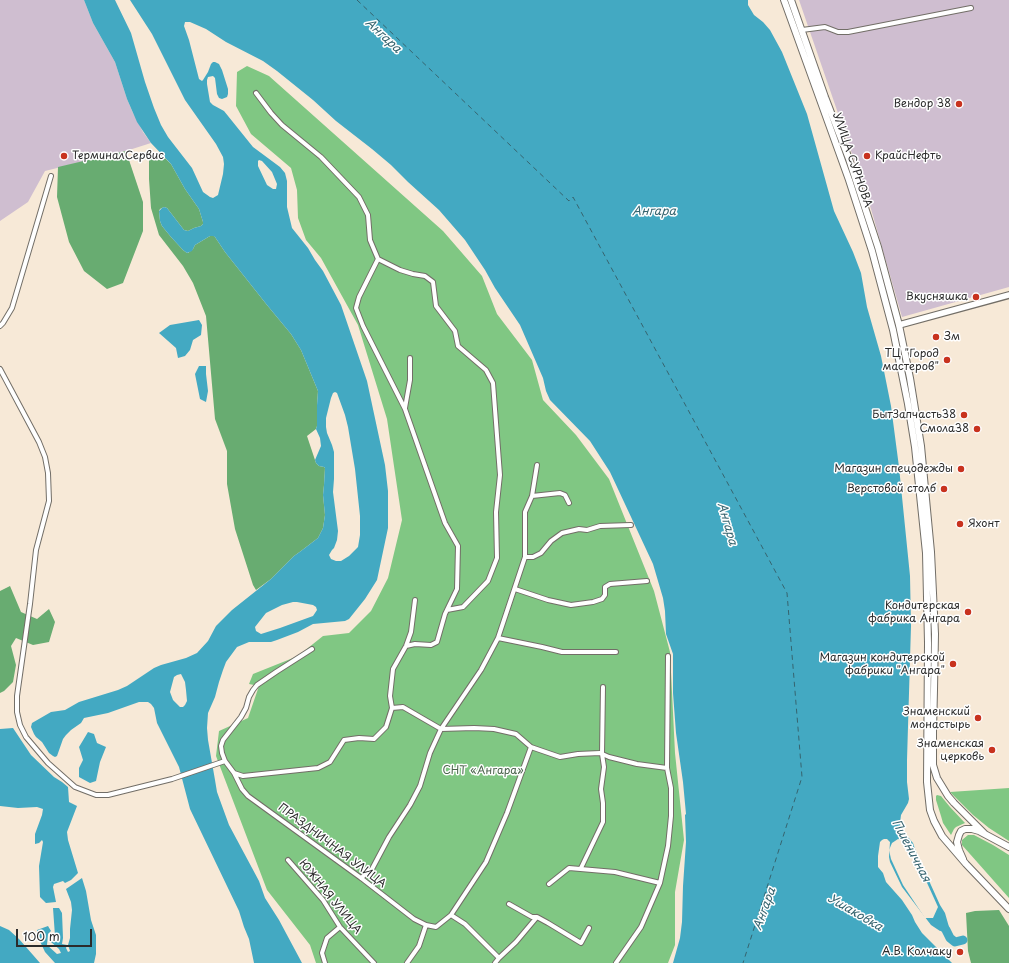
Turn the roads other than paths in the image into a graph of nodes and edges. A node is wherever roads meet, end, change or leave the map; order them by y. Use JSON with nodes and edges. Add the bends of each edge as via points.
{"nodes":[{"id":1,"x":784,"y":0,"type":"edge"},
{"id":2,"x":791,"y":0,"type":"edge"},
{"id":3,"x":971,"y":8,"type":"dead end"},
{"id":4,"x":802,"y":30,"type":"junction"},
{"id":5,"x":256,"y":93,"type":"dead end"},
{"id":6,"x":51,"y":176,"type":"dead end"},
{"id":7,"x":378,"y":259,"type":"junction"},
{"id":8,"x":1009,"y":296,"type":"edge"},
{"id":9,"x":899,"y":325,"type":"junction"},
{"id":10,"x":0,"y":326,"type":"edge"},
{"id":11,"x":410,"y":358,"type":"dead end"},
{"id":12,"x":0,"y":369,"type":"edge"},
{"id":13,"x":405,"y":409,"type":"junction"},
{"id":14,"x":537,"y":465,"type":"dead end"},
{"id":15,"x":532,"y":496,"type":"junction"},
{"id":16,"x":569,"y":503,"type":"dead end"},
{"id":17,"x":631,"y":525,"type":"dead end"},
{"id":18,"x":525,"y":557,"type":"junction"},
{"id":19,"x":647,"y":581,"type":"dead end"},
{"id":20,"x":515,"y":589,"type":"junction"},
{"id":21,"x":415,"y":600,"type":"dead end"},
{"id":22,"x":446,"y":610,"type":"junction"},
{"id":23,"x":498,"y":638,"type":"junction"},
{"id":24,"x":406,"y":646,"type":"junction"},
{"id":25,"x":312,"y":649,"type":"dead end"},
{"id":26,"x":616,"y":652,"type":"dead end"},
{"id":27,"x":668,"y":656,"type":"dead end"},
{"id":28,"x":603,"y":687,"type":"dead end"},
{"id":29,"x":392,"y":708,"type":"junction"},
{"id":30,"x":440,"y":729,"type":"junction"},
{"id":31,"x":531,"y":747,"type":"junction"},
{"id":32,"x":602,"y":754,"type":"junction"},
{"id":33,"x":225,"y":761,"type":"junction"},
{"id":34,"x":668,"y":768,"type":"junction"},
{"id":35,"x":234,"y":774,"type":"junction"},
{"id":36,"x":985,"y":834,"type":"junction"},
{"id":37,"x":1009,"y":847,"type":"edge"},
{"id":38,"x":288,"y":860,"type":"dead end"},
{"id":39,"x":966,"y":864,"type":"junction"},
{"id":40,"x":581,"y":868,"type":"junction"},
{"id":41,"x":361,"y":878,"type":"junction"},
{"id":42,"x":660,"y":883,"type":"junction"},
{"id":43,"x":549,"y":884,"type":"dead end"},
{"id":44,"x":509,"y":904,"type":"dead end"},
{"id":45,"x":1009,"y":909,"type":"edge"},
{"id":46,"x":451,"y":915,"type":"junction"},
{"id":47,"x":537,"y":917,"type":"junction"},
{"id":48,"x":426,"y":925,"type":"junction"},
{"id":49,"x":340,"y":927,"type":"junction"},
{"id":50,"x":589,"y":928,"type":"dead end"},
{"id":51,"x":499,"y":958,"type":"junction"},
{"id":52,"x":325,"y":963,"type":"edge"},
{"id":53,"x":374,"y":963,"type":"edge"},
{"id":54,"x":407,"y":963,"type":"edge"},
{"id":55,"x":495,"y":963,"type":"edge"},
{"id":56,"x":616,"y":963,"type":"edge"}],
"edges":[{"from":1,"to":39,"type":"main road","name":"УЛИЦА СУРНОВА","via":[[849,180],[872,251],[893,330],[915,446],[926,553],[929,800],[942,836]]},
{"from":2,"to":4,"type":"main road","name":"УЛИЦА СУРНОВА"},
{"from":3,"to":4,"type":"street","via":[[848,32],[838,32],[825,27]]},
{"from":4,"to":9,"type":"main road","name":"УЛИЦА СУРНОВА","via":[[854,175]]},
{"from":5,"to":7,"type":"street","via":[[282,125],[321,157],[359,197],[368,215],[370,240]]},
{"from":6,"to":10,"type":"street","via":[[12,308]]},
{"from":7,"to":13,"type":"street","via":[[356,308]]},
{"from":7,"to":22,"type":"street","via":[[400,270],[425,276],[433,282],[436,306],[455,330],[458,346],[486,370],[493,383],[500,475],[496,512],[496,558],[488,581],[463,607]]},
{"from":8,"to":9,"type":"main road"},
{"from":9,"to":36,"type":"main road","name":"УЛИЦА СУРНОВА","via":[[916,414],[926,487],[935,634],[933,765],[937,778],[951,800]]},
{"from":11,"to":13,"type":"street","via":[[410,380]]},
{"from":12,"to":33,"type":"street","via":[[39,442],[48,473],[49,501],[36,550],[17,696],[16,712],[26,737],[48,763],[75,787],[96,795],[108,795],[172,779]]},
{"from":13,"to":22,"type":"street","via":[[445,523],[458,546],[457,589]]},
{"from":14,"to":15,"type":"street"},
{"from":15,"to":16,"type":"street","via":[[560,493],[565,495]]},
{"from":15,"to":18,"type":"street","via":[[525,512]]},
{"from":17,"to":18,"type":"street","via":[[600,526],[562,533],[541,553]]},
{"from":18,"to":20,"type":"street"},
{"from":19,"to":20,"type":"street","via":[[610,584],[605,587],[602,599],[571,605]]},
{"from":20,"to":23,"type":"street"},
{"from":21,"to":24,"type":"street","via":[[411,632]]},
{"from":22,"to":24,"type":"street","via":[[437,642],[431,645]]},
{"from":23,"to":26,"type":"street","via":[[562,652]]},
{"from":23,"to":30,"type":"street","via":[[481,670]]},
{"from":24,"to":29,"type":"street","via":[[393,669],[390,696]]},
{"from":25,"to":33,"type":"street","via":[[253,690],[241,717],[223,740],[222,753]]},
{"from":27,"to":34,"type":"street"},
{"from":28,"to":32,"type":"street"},
{"from":29,"to":30,"type":"street","via":[[402,707]]},
{"from":29,"to":35,"type":"street","via":[[386,727],[374,739],[344,740],[330,762],[318,768],[244,776]]},
{"from":30,"to":31,"type":"street","via":[[494,729],[516,734]]},
{"from":30,"to":41,"type":"street","via":[[420,786],[410,805],[372,869]]},
{"from":31,"to":32,"type":"street","via":[[560,757],[600,752]]},
{"from":31,"to":46,"type":"street","via":[[486,862]]},
{"from":32,"to":34,"type":"street","via":[[637,764]]},
{"from":32,"to":40,"type":"street","via":[[603,822]]},
{"from":33,"to":35,"type":"street","name":"ПРАЗДНИЧНАЯ УЛИЦА"},
{"from":34,"to":42,"type":"street","via":[[671,816]]},
{"from":35,"to":41,"type":"street","name":"ПРАЗДНИЧНАЯ УЛИЦА","via":[[248,796]]},
{"from":36,"to":37,"type":"main road"},
{"from":36,"to":39,"type":"main road","via":[[970,828],[963,830],[959,835],[958,845]]},
{"from":38,"to":49,"type":"street","name":"ЮЖНАЯ УЛИЦА","via":[[323,900]]},
{"from":39,"to":45,"type":"main road"},
{"from":40,"to":42,"type":"street","via":[[615,872]]},
{"from":40,"to":43,"type":"street","via":[[568,868]]},
{"from":41,"to":48,"type":"street","name":"ПРАЗДНИЧНАЯ УЛИЦА","via":[[414,920]]},
{"from":42,"to":56,"type":"street","via":[[641,927]]},
{"from":44,"to":47,"type":"street","via":[[532,917]]},
{"from":46,"to":48,"type":"street","via":[[436,927]]},
{"from":46,"to":51,"type":"street","via":[[465,924]]},
{"from":47,"to":50,"type":"street","via":[[581,943]]},
{"from":47,"to":51,"type":"street"},
{"from":48,"to":54,"type":"street","via":[[419,946]]},
{"from":49,"to":52,"type":"street","via":[[328,938],[322,953]]},
{"from":49,"to":53,"type":"street","name":"ЮЖНАЯ УЛИЦА"},
{"from":51,"to":55,"type":"street"}]}
